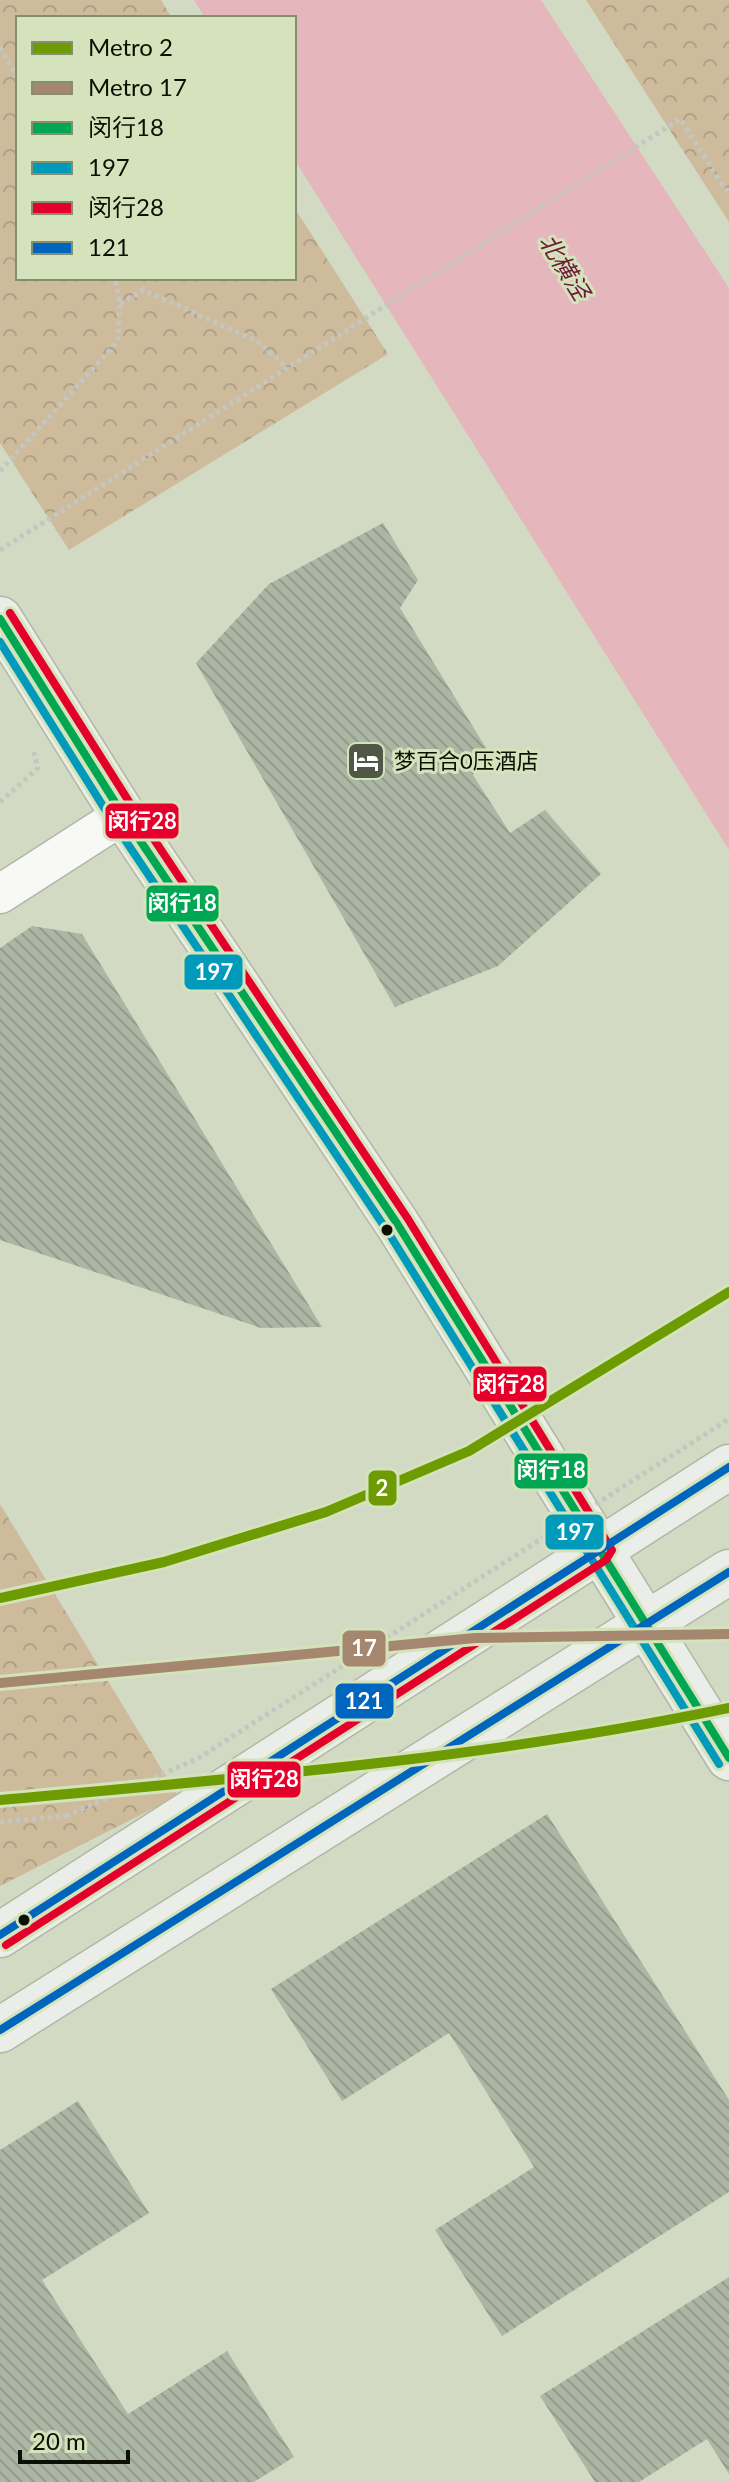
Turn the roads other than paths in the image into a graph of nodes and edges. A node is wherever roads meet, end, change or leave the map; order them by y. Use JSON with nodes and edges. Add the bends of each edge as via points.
{"nodes":[{"id":1,"x":0,"y":619,"type":"edge"},
{"id":2,"x":123,"y":815,"type":"junction"},
{"id":3,"x":0,"y":894,"type":"edge"},
{"id":4,"x":729,"y":1467,"type":"edge"},
{"id":5,"x":600,"y":1550,"type":"junction"},
{"id":6,"x":729,"y":1572,"type":"edge"},
{"id":7,"x":646,"y":1625,"type":"junction"},
{"id":8,"x":729,"y":1758,"type":"edge"},
{"id":9,"x":0,"y":1935,"type":"edge"},
{"id":10,"x":0,"y":2030,"type":"edge"}],
"edges":[{"from":1,"to":2,"type":"main road"},
{"from":2,"to":3,"type":"street"},
{"from":2,"to":5,"type":"main road","via":[[398,1225]]},
{"from":4,"to":5,"type":"main road"},
{"from":5,"to":7,"type":"main road"},
{"from":5,"to":9,"type":"main road"},
{"from":6,"to":7,"type":"main road"},
{"from":7,"to":8,"type":"main road"},
{"from":7,"to":10,"type":"main road"}]}
